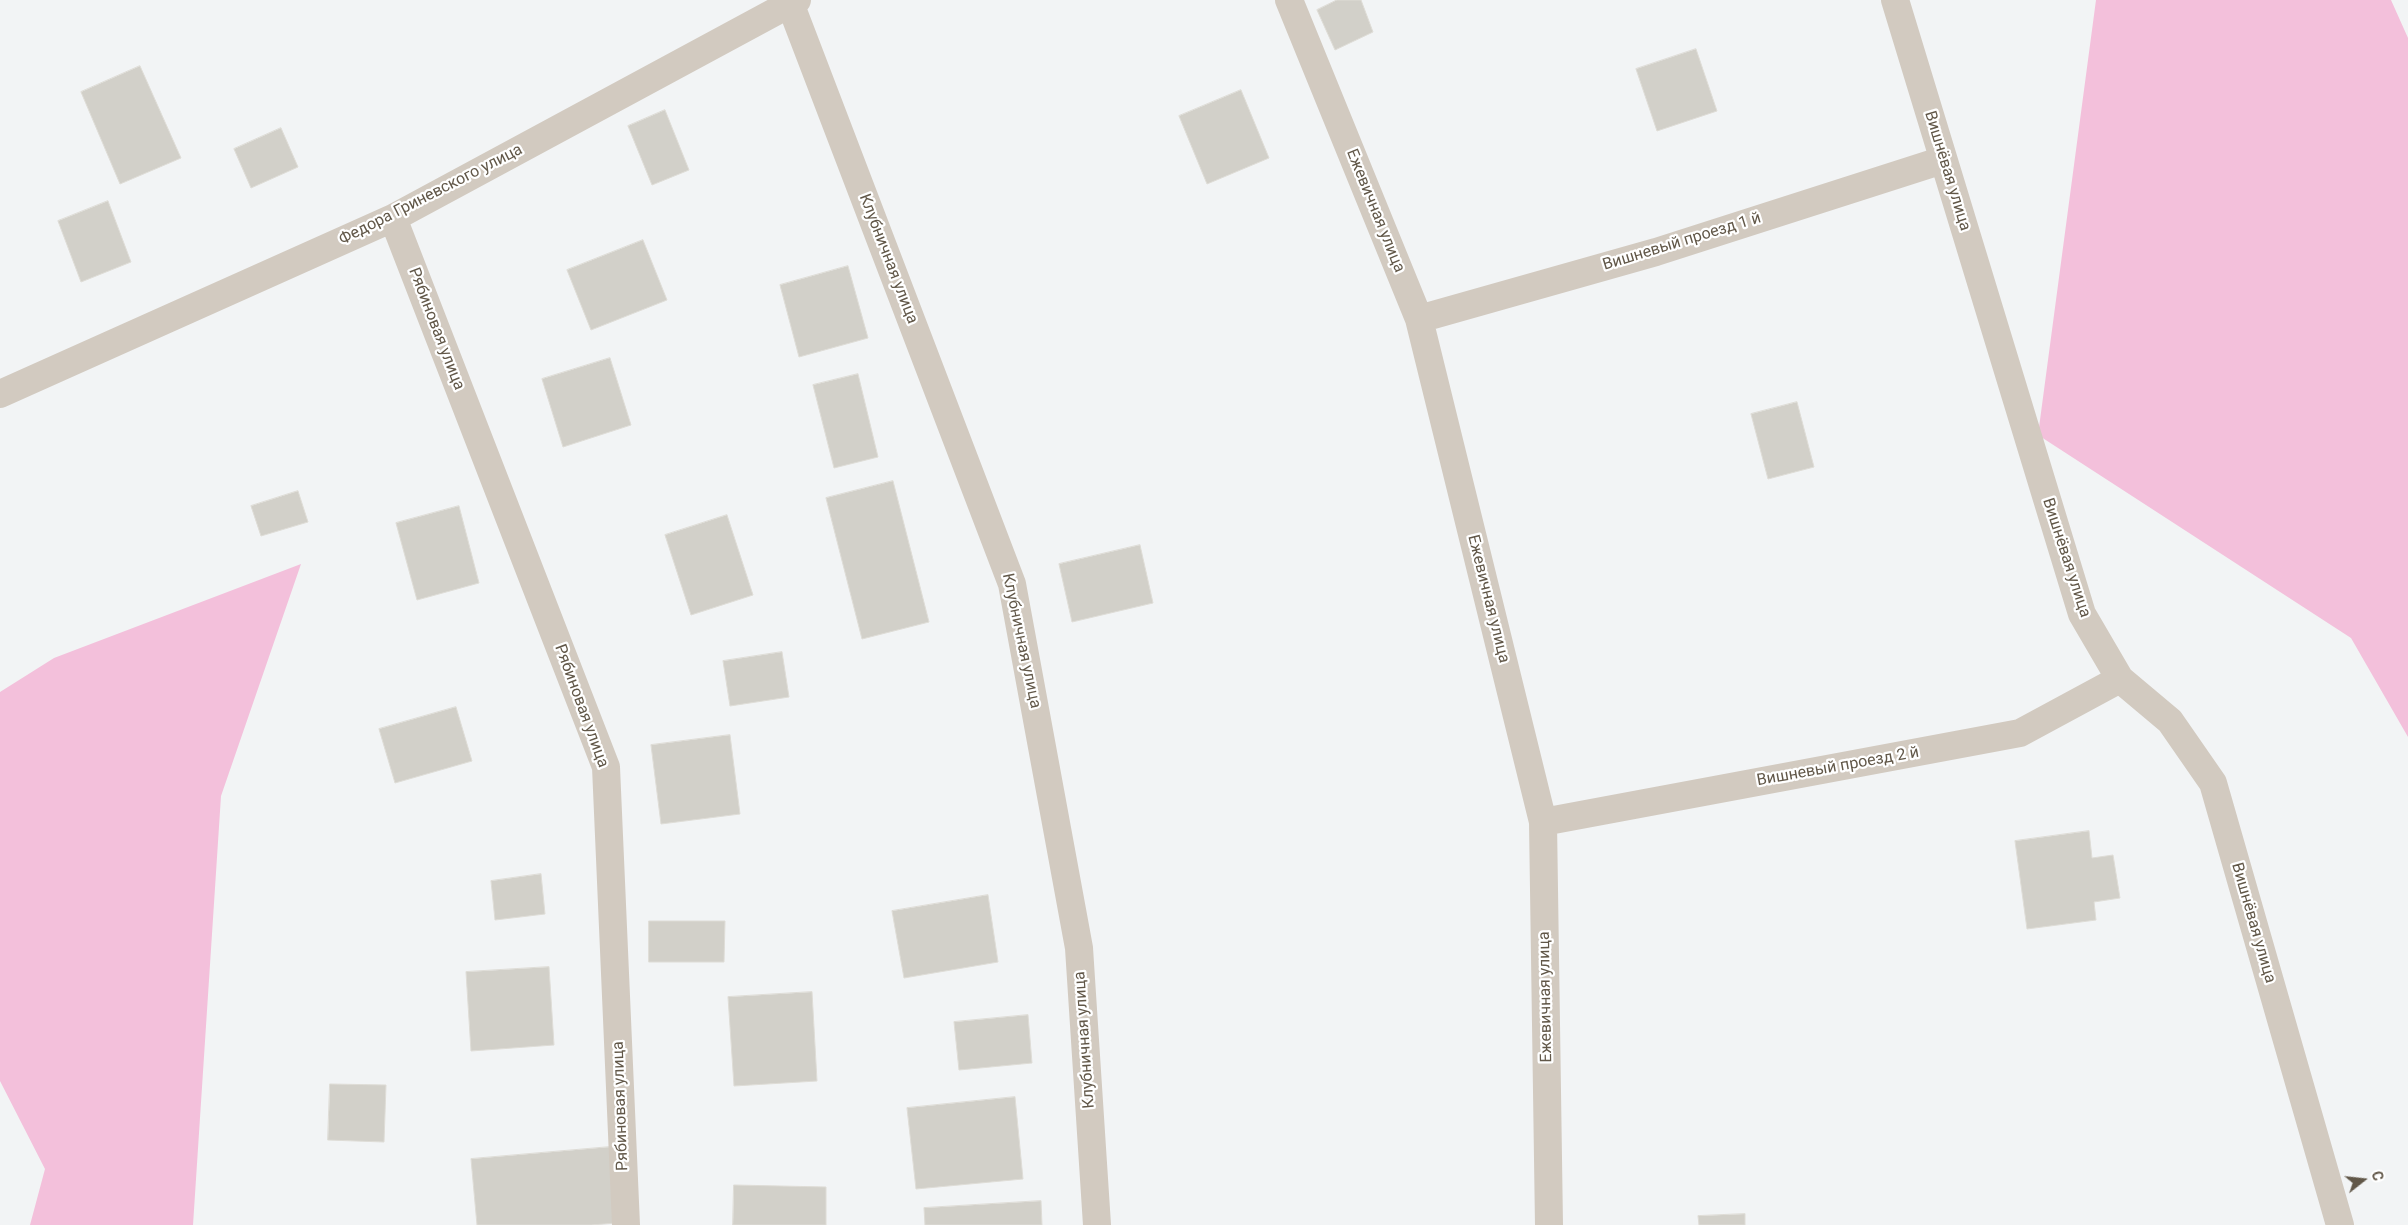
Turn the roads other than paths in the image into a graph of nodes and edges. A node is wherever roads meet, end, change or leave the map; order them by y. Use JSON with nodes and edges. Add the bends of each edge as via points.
{"nodes":[{"id":1,"x":1289,"y":0,"type":"edge"},
{"id":2,"x":1896,"y":0,"type":"edge"},
{"id":3,"x":793,"y":1,"type":"edge"},
{"id":4,"x":1943,"y":160,"type":"junction"},
{"id":5,"x":393,"y":218,"type":"junction"},
{"id":6,"x":1419,"y":319,"type":"junction"},
{"id":7,"x":0,"y":394,"type":"edge"},
{"id":8,"x":2120,"y":679,"type":"junction"},
{"id":9,"x":1543,"y":822,"type":"junction"},
{"id":10,"x":626,"y":1225,"type":"edge"},
{"id":11,"x":1097,"y":1225,"type":"edge"},
{"id":12,"x":1549,"y":1225,"type":"edge"},
{"id":13,"x":2340,"y":1225,"type":"edge"}],
"edges":[{"from":1,"to":6,"type":"street","name":"Ежевичная улица"},
{"from":2,"to":4,"type":"street","name":"Вишнёвая улица"},
{"from":3,"to":5,"type":"street","name":"Федора Гриневского улица"},
{"from":3,"to":11,"type":"street","name":"Клубничная улица","via":[[1012,584],[1079,948]]},
{"from":4,"to":6,"type":"street","name":"Вишневый проезд 1 й","via":[[1656,252]]},
{"from":4,"to":8,"type":"street","name":"Вишнёвая улица","via":[[2082,614]]},
{"from":5,"to":7,"type":"street","name":"Федора Гриневского улица"},
{"from":5,"to":10,"type":"street","name":"Рябиновая улица","via":[[606,766]]},
{"from":6,"to":9,"type":"street","name":"Ежевичная улица"},
{"from":8,"to":9,"type":"street","name":"Вишневый проезд 2 й","via":[[2020,734]]},
{"from":8,"to":13,"type":"street","name":"Вишнёвая улица","via":[[2170,721],[2213,784]]},
{"from":9,"to":12,"type":"street","name":"Ежевичная улица"}]}
